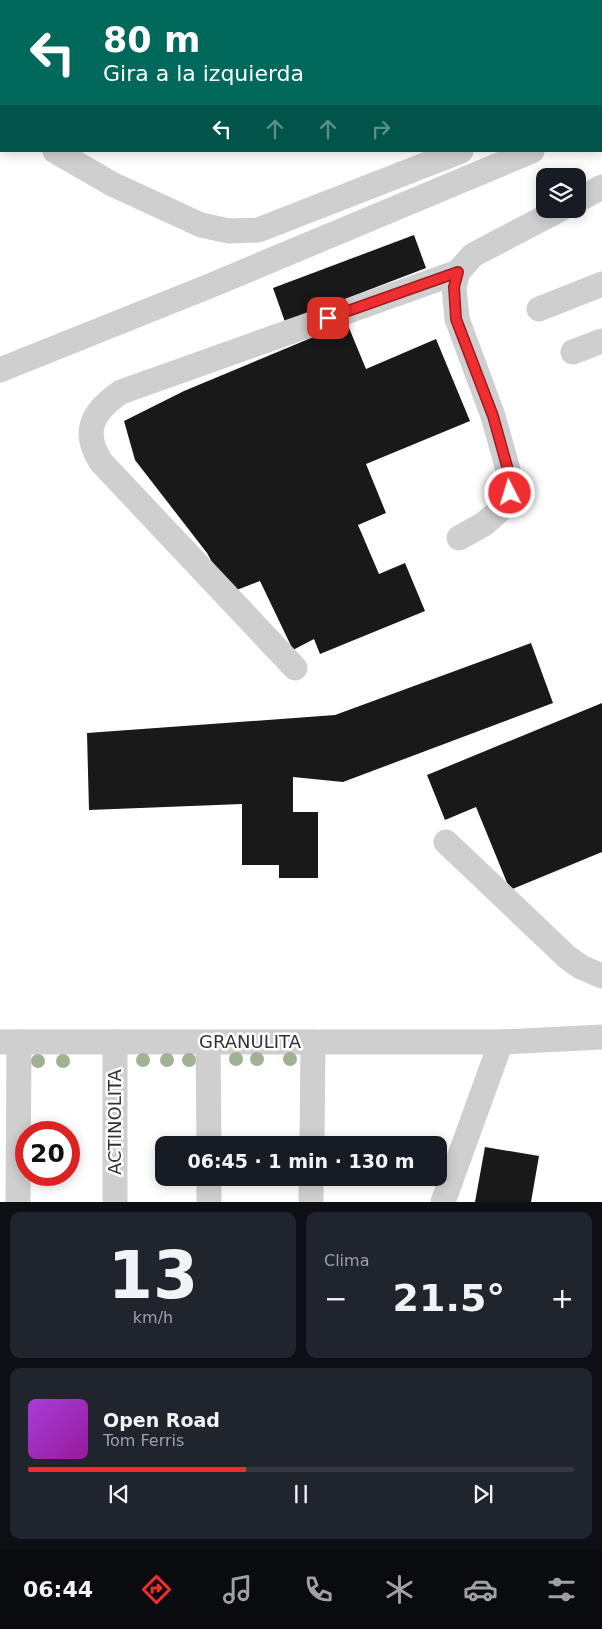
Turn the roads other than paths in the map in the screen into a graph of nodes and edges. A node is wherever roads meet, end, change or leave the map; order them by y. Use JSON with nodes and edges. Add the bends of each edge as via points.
{"nodes":[{"id":1,"x":57,"y":152,"type":"edge"},
{"id":2,"x":458,"y":152,"type":"edge"},
{"id":3,"x":530,"y":152,"type":"edge"},
{"id":4,"x":602,"y":187,"type":"edge"},
{"id":5,"x":586,"y":196,"type":"edge"},
{"id":6,"x":544,"y":218,"type":"edge"},
{"id":7,"x":458,"y":272,"type":"junction"},
{"id":8,"x":602,"y":284,"type":"edge"},
{"id":9,"x":539,"y":309,"type":"dead end"},
{"id":10,"x":602,"y":341,"type":"edge"},
{"id":11,"x":573,"y":352,"type":"dead end"},
{"id":12,"x":0,"y":370,"type":"edge"},
{"id":13,"x":459,"y":538,"type":"dead end"},
{"id":14,"x":294,"y":668,"type":"dead end"},
{"id":15,"x":446,"y":842,"type":"dead end"},
{"id":16,"x":602,"y":976,"type":"edge"},
{"id":17,"x":602,"y":1037,"type":"edge"},
{"id":18,"x":9,"y":1042,"type":"edge"},
{"id":19,"x":115,"y":1042,"type":"junction"},
{"id":20,"x":208,"y":1042,"type":"junction"},
{"id":21,"x":314,"y":1042,"type":"junction"},
{"id":22,"x":501,"y":1042,"type":"junction"},
{"id":23,"x":209,"y":1136,"type":"edge"},
{"id":24,"x":312,"y":1136,"type":"edge"},
{"id":25,"x":448,"y":1159,"type":"edge"},
{"id":26,"x":209,"y":1186,"type":"edge"},
{"id":27,"x":311,"y":1186,"type":"edge"},
{"id":28,"x":18,"y":1202,"type":"edge"},
{"id":29,"x":115,"y":1202,"type":"edge"},
{"id":30,"x":209,"y":1202,"type":"edge"},
{"id":31,"x":311,"y":1202,"type":"edge"},
{"id":32,"x":443,"y":1202,"type":"edge"}],
"edges":[{"from":1,"to":2,"type":"street","via":[[112,184],[188,220],[214,229],[244,232],[258,230]]},
{"from":3,"to":12,"type":"street"},
{"from":4,"to":5,"type":"street"},
{"from":6,"to":7,"type":"street","via":[[473,255]]},
{"from":7,"to":13,"type":"street","via":[[454,287],[456,319],[493,416],[510,477],[510,493],[500,510],[484,524]]},
{"from":7,"to":14,"type":"street","via":[[121,392],[101,408],[94,419],[91,440],[100,462]]},
{"from":8,"to":9,"type":"street"},
{"from":10,"to":11,"type":"street"},
{"from":15,"to":16,"type":"street","via":[[567,958]]},
{"from":17,"to":22,"type":"street","name":"GRANULITA"},
{"from":18,"to":19,"type":"street","name":"GRANULITA"},
{"from":18,"to":28,"type":"street"},
{"from":19,"to":20,"type":"street","name":"GRANULITA"},
{"from":19,"to":29,"type":"street","name":"ACTINOLITA"},
{"from":20,"to":21,"type":"street","name":"GRANULITA"},
{"from":20,"to":23,"type":"street"},
{"from":21,"to":22,"type":"street","name":"GRANULITA"},
{"from":21,"to":24,"type":"street"},
{"from":22,"to":25,"type":"street"},
{"from":25,"to":32,"type":"street"},
{"from":26,"to":30,"type":"street"},
{"from":27,"to":31,"type":"street"}]}
